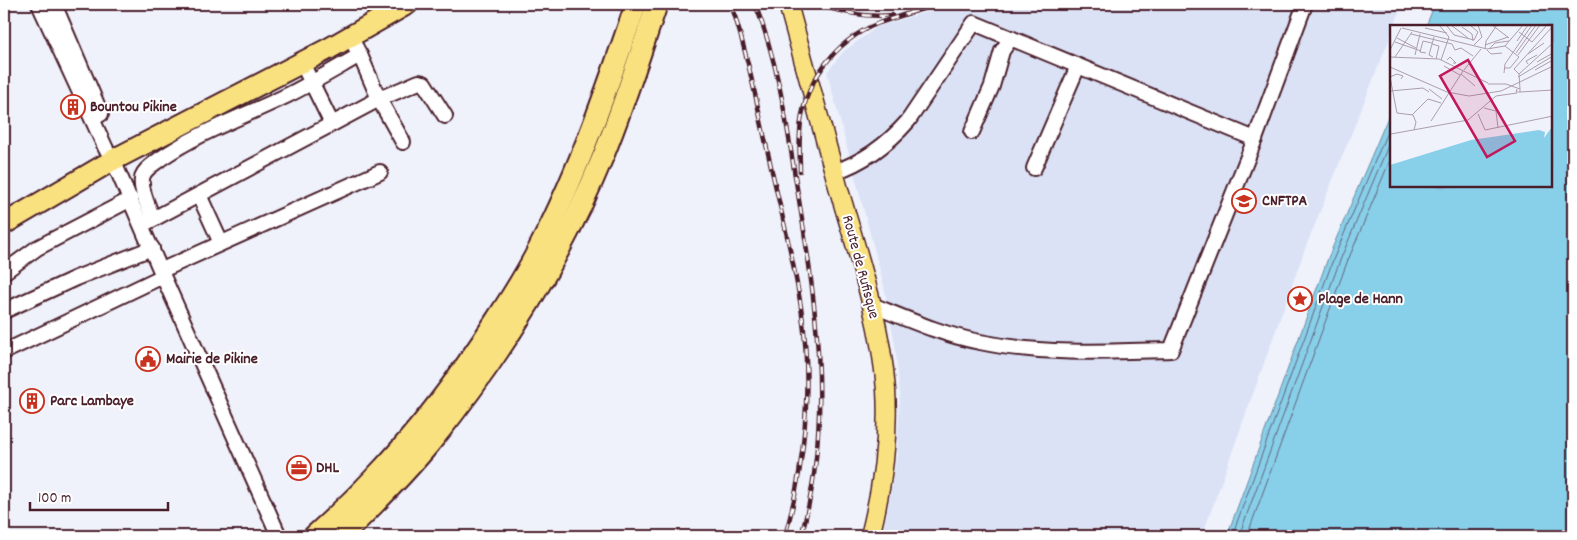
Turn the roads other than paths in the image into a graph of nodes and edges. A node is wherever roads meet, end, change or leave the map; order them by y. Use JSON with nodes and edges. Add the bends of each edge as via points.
{"nodes":[{"id":1,"x":40,"y":4,"type":"edge"},
{"id":2,"x":54,"y":4,"type":"edge"},
{"id":3,"x":383,"y":4,"type":"edge"},
{"id":4,"x":408,"y":4,"type":"edge"},
{"id":5,"x":636,"y":4,"type":"edge"},
{"id":6,"x":657,"y":4,"type":"edge"},
{"id":7,"x":788,"y":4,"type":"edge"},
{"id":8,"x":1305,"y":4,"type":"edge"},
{"id":9,"x":350,"y":37,"type":"junction"},
{"id":10,"x":1011,"y":38,"type":"junction"},
{"id":11,"x":360,"y":55,"type":"junction"},
{"id":12,"x":302,"y":63,"type":"junction"},
{"id":13,"x":1078,"y":66,"type":"junction"},
{"id":14,"x":311,"y":83,"type":"junction"},
{"id":15,"x":380,"y":99,"type":"junction"},
{"id":16,"x":446,"y":116,"type":"dead end"},
{"id":17,"x":332,"y":124,"type":"junction"},
{"id":18,"x":972,"y":132,"type":"dead end"},
{"id":19,"x":1255,"y":139,"type":"junction"},
{"id":20,"x":403,"y":142,"type":"dead end"},
{"id":21,"x":111,"y":151,"type":"junction"},
{"id":22,"x":1034,"y":168,"type":"dead end"},
{"id":23,"x":380,"y":172,"type":"dead end"},
{"id":24,"x":834,"y":172,"type":"junction"},
{"id":25,"x":199,"y":195,"type":"junction"},
{"id":26,"x":131,"y":199,"type":"junction"},
{"id":27,"x":4,"y":213,"type":"edge"},
{"id":28,"x":147,"y":222,"type":"junction"},
{"id":29,"x":4,"y":224,"type":"edge"},
{"id":30,"x":221,"y":243,"type":"junction"},
{"id":31,"x":152,"y":248,"type":"junction"},
{"id":32,"x":4,"y":272,"type":"edge"},
{"id":33,"x":162,"y":273,"type":"junction"},
{"id":34,"x":872,"y":305,"type":"junction"},
{"id":35,"x":4,"y":311,"type":"edge"},
{"id":36,"x":4,"y":352,"type":"edge"},
{"id":37,"x":280,"y":536,"type":"edge"},
{"id":38,"x":314,"y":536,"type":"edge"},
{"id":39,"x":342,"y":536,"type":"edge"},
{"id":40,"x":870,"y":536,"type":"edge"}],
"edges":[{"from":1,"to":21,"type":"street"},
{"from":2,"to":21,"type":"street"},
{"from":3,"to":21,"type":"highway"},
{"from":4,"to":9,"type":"highway"},
{"from":5,"to":38,"type":"highway","via":[[570,183],[515,291],[466,366],[409,438],[375,478]]},
{"from":6,"to":39,"type":"highway","via":[[604,154],[538,288],[482,375],[431,442]]},
{"from":7,"to":24,"type":"main road","name":"Route de Rufisque"},
{"from":8,"to":19,"type":"street"},
{"from":9,"to":11,"type":"street"},
{"from":9,"to":12,"type":"highway"},
{"from":10,"to":13,"type":"street"},
{"from":10,"to":18,"type":"street","via":[[1002,51],[992,86]]},
{"from":10,"to":24,"type":"street","via":[[974,23],[900,130],[877,151]]},
{"from":11,"to":14,"type":"street"},
{"from":11,"to":15,"type":"street"},
{"from":12,"to":14,"type":"street"},
{"from":12,"to":21,"type":"highway"},
{"from":13,"to":19,"type":"street"},
{"from":13,"to":22,"type":"street"},
{"from":14,"to":17,"type":"street"},
{"from":14,"to":28,"type":"street","via":[[182,144],[147,168],[142,179]]},
{"from":15,"to":16,"type":"street","via":[[422,82]]},
{"from":15,"to":17,"type":"street"},
{"from":15,"to":20,"type":"street"},
{"from":17,"to":25,"type":"street"},
{"from":19,"to":34,"type":"street","via":[[1171,350],[1032,350],[970,340]]},
{"from":21,"to":26,"type":"street"},
{"from":21,"to":27,"type":"highway"},
{"from":21,"to":29,"type":"highway"},
{"from":23,"to":30,"type":"street"},
{"from":24,"to":34,"type":"main road","name":"Route de Rufisque"},
{"from":25,"to":28,"type":"street"},
{"from":25,"to":30,"type":"street"},
{"from":26,"to":28,"type":"street"},
{"from":26,"to":32,"type":"street","via":[[37,248]]},
{"from":28,"to":31,"type":"street"},
{"from":30,"to":33,"type":"street"},
{"from":31,"to":33,"type":"street"},
{"from":31,"to":35,"type":"street"},
{"from":33,"to":36,"type":"street"},
{"from":33,"to":37,"type":"street"},
{"from":34,"to":40,"type":"main road","name":"Route de Rufisque","via":[[886,389],[886,416],[884,456]]}]}
